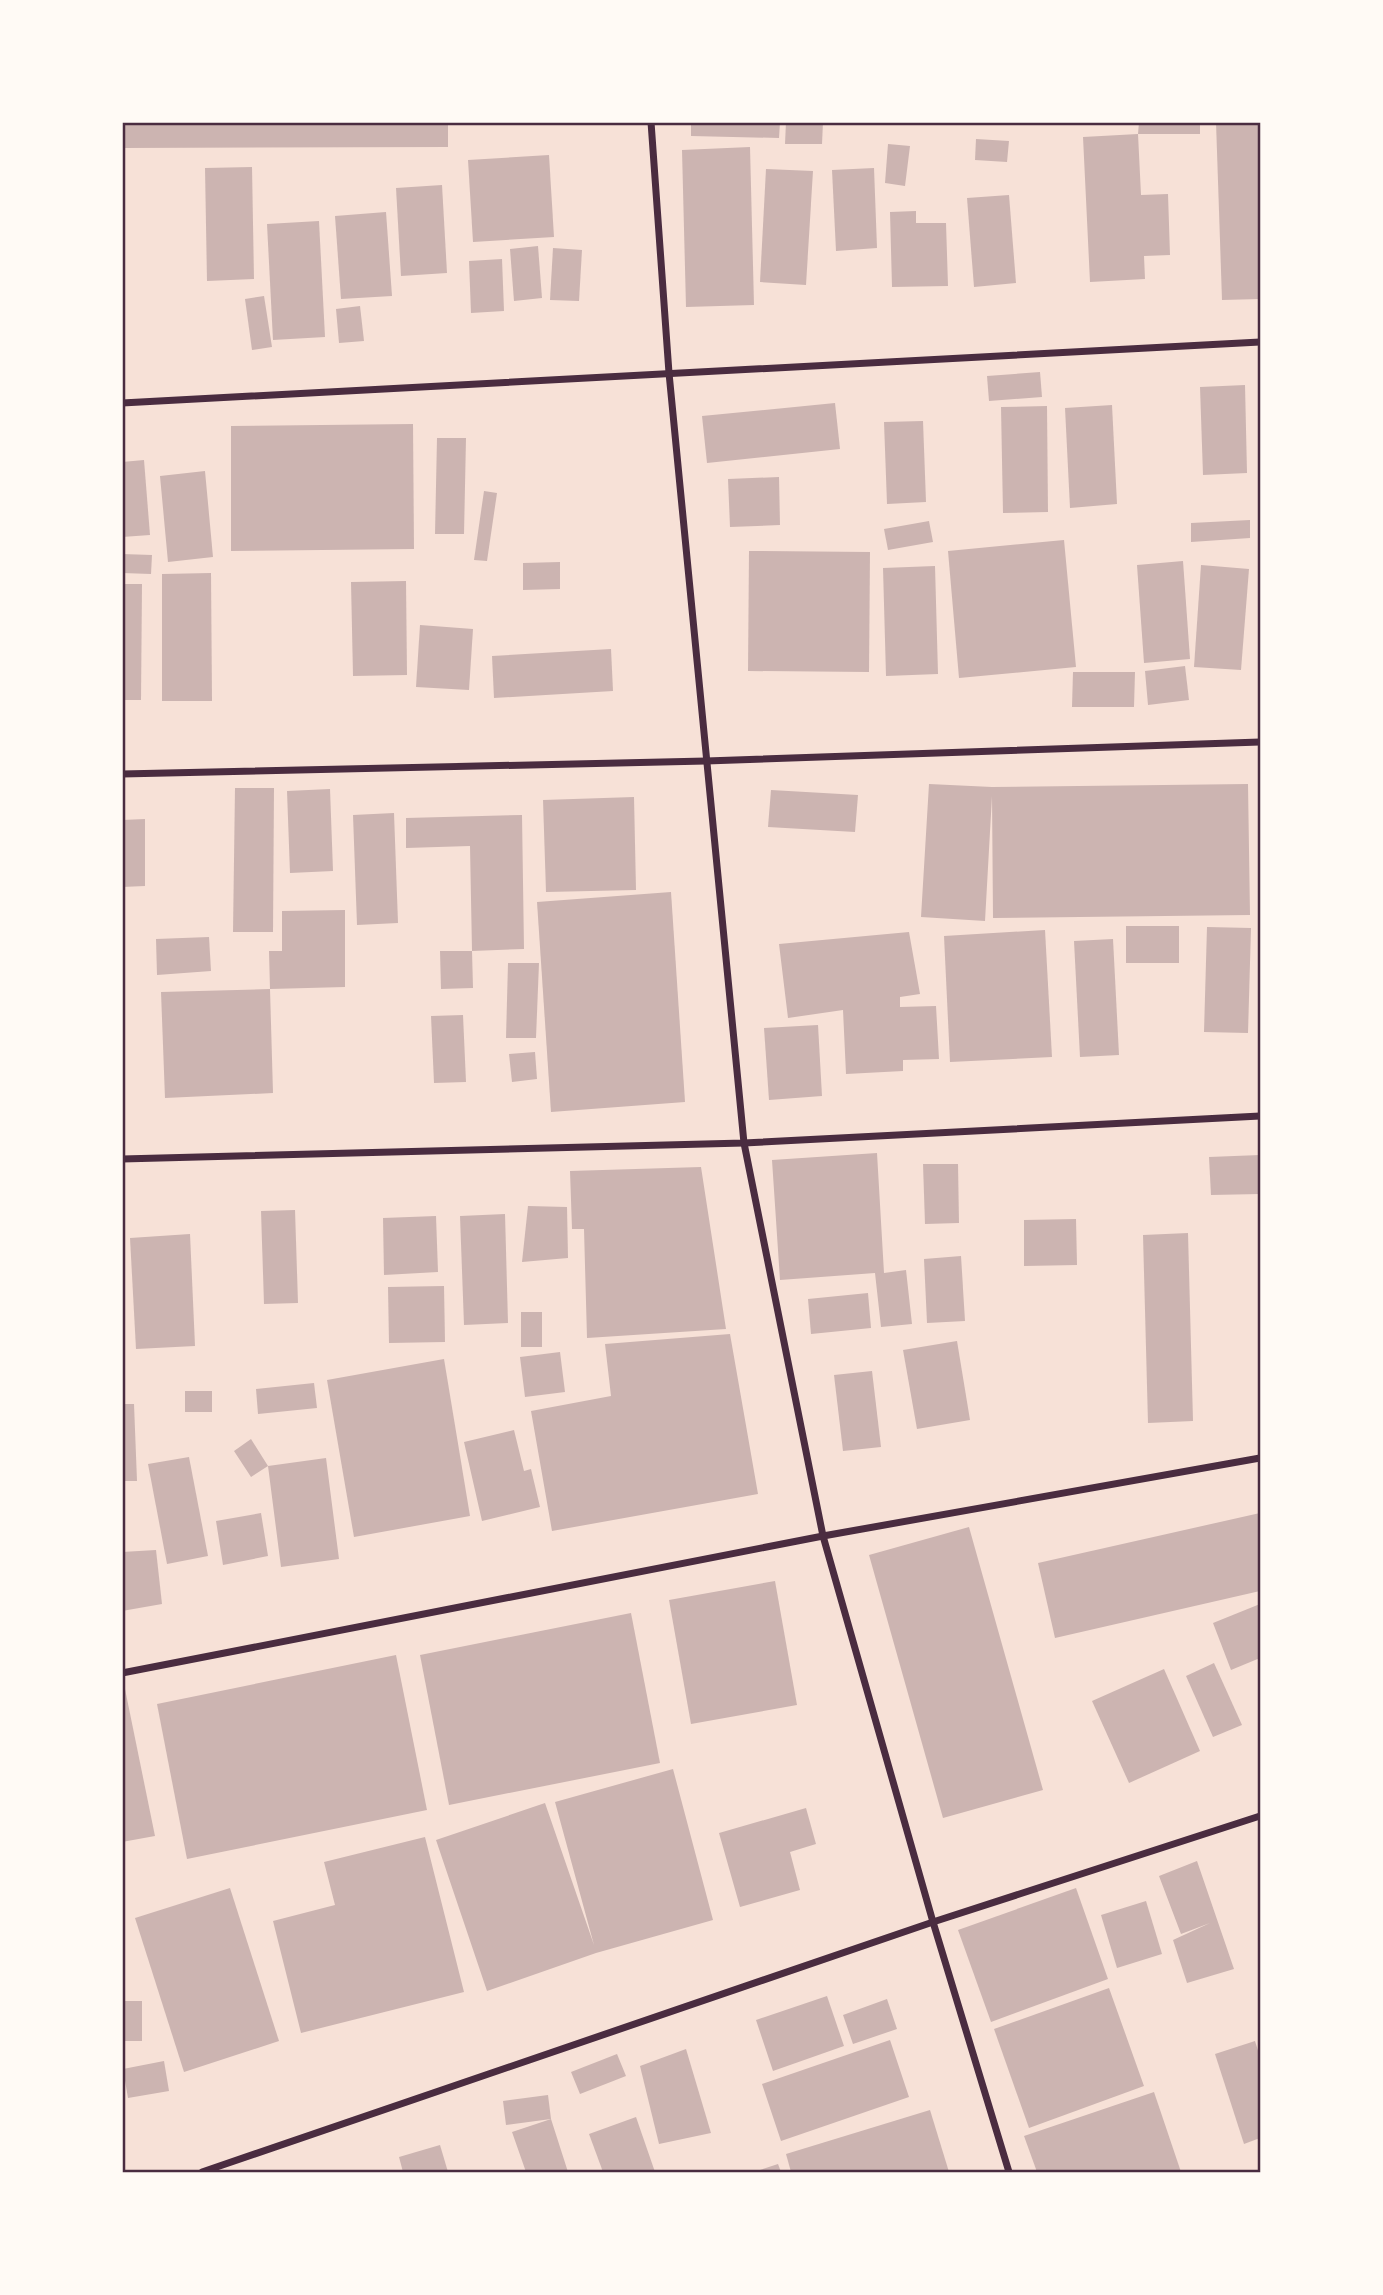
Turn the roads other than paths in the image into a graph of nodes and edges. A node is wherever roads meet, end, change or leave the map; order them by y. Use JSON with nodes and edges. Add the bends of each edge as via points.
{"nodes":[{"id":1,"x":651,"y":122,"type":"edge"},
{"id":2,"x":1261,"y":342,"type":"edge"},
{"id":3,"x":669,"y":373,"type":"junction"},
{"id":4,"x":122,"y":403,"type":"edge"},
{"id":5,"x":1261,"y":742,"type":"edge"},
{"id":6,"x":706,"y":761,"type":"junction"},
{"id":7,"x":122,"y":774,"type":"edge"},
{"id":8,"x":1261,"y":1116,"type":"edge"},
{"id":9,"x":744,"y":1143,"type":"junction"},
{"id":10,"x":122,"y":1159,"type":"edge"},
{"id":11,"x":1261,"y":1458,"type":"edge"},
{"id":12,"x":823,"y":1536,"type":"junction"},
{"id":13,"x":122,"y":1672,"type":"edge"},
{"id":14,"x":1261,"y":1816,"type":"edge"},
{"id":15,"x":933,"y":1922,"type":"junction"},
{"id":16,"x":202,"y":2172,"type":"edge"},
{"id":17,"x":1009,"y":2172,"type":"edge"}],
"edges":[{"from":1,"to":3,"type":"street"},
{"from":2,"to":3,"type":"street"},
{"from":3,"to":4,"type":"street"},
{"from":3,"to":6,"type":"street"},
{"from":5,"to":6,"type":"street"},
{"from":6,"to":7,"type":"street"},
{"from":6,"to":9,"type":"street"},
{"from":8,"to":9,"type":"street"},
{"from":9,"to":10,"type":"street"},
{"from":9,"to":12,"type":"street"},
{"from":11,"to":12,"type":"street"},
{"from":12,"to":13,"type":"street"},
{"from":12,"to":15,"type":"street"},
{"from":14,"to":15,"type":"street"},
{"from":15,"to":16,"type":"street"},
{"from":15,"to":17,"type":"street"}]}
